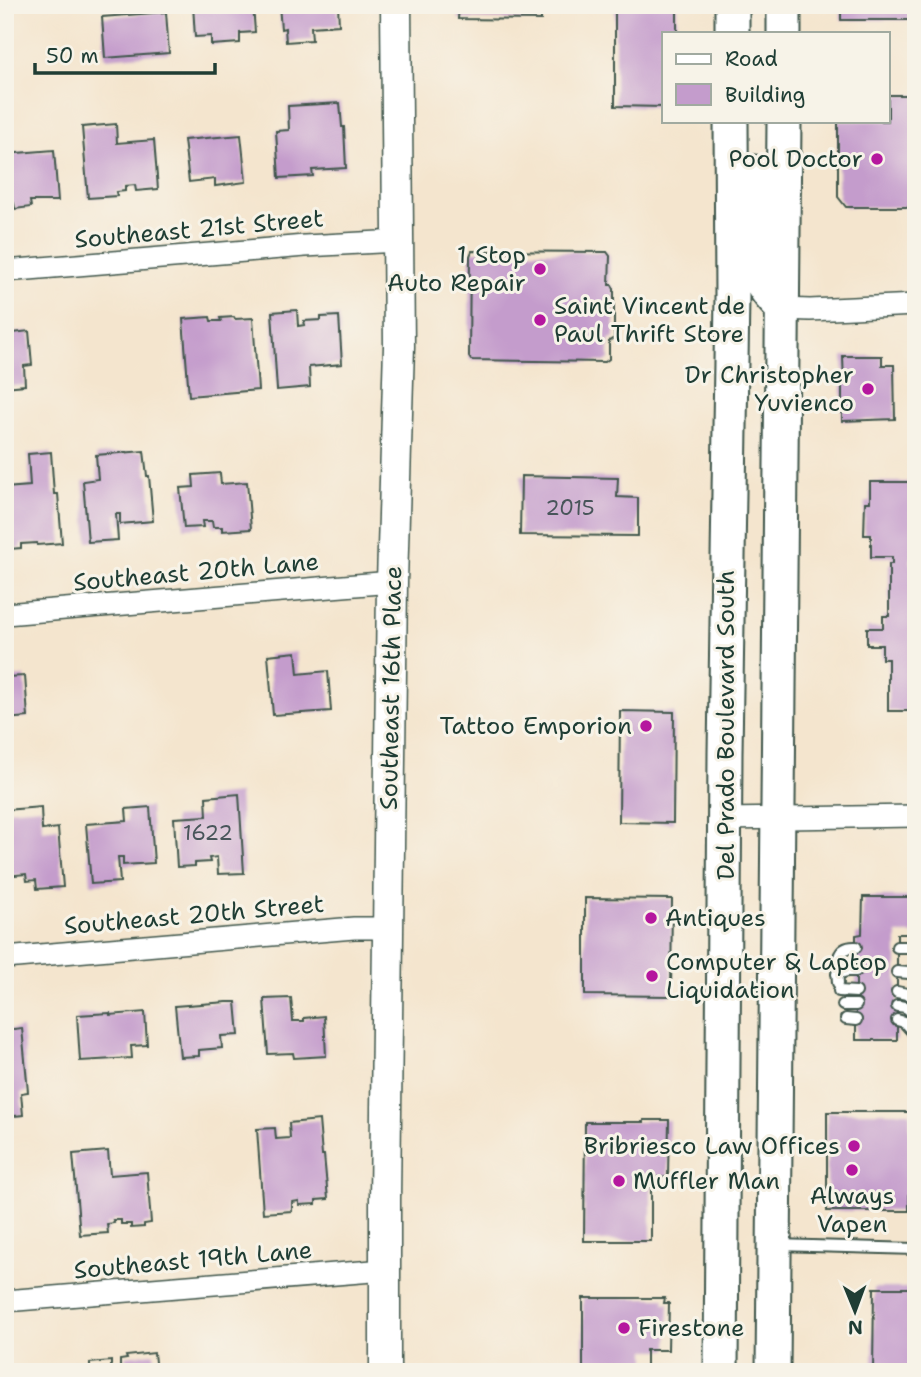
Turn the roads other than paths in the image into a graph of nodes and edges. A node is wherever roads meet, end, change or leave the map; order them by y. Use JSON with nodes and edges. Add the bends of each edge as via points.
{"nodes":[{"id":1,"x":396,"y":5,"type":"edge"},
{"id":2,"x":732,"y":5,"type":"edge"},
{"id":3,"x":785,"y":5,"type":"edge"},
{"id":4,"x":732,"y":32,"type":"edge"},
{"id":5,"x":784,"y":32,"type":"edge"},
{"id":6,"x":732,"y":122,"type":"edge"},
{"id":7,"x":751,"y":122,"type":"edge"},
{"id":8,"x":784,"y":122,"type":"edge"},
{"id":9,"x":398,"y":241,"type":"junction"},
{"id":10,"x":5,"y":271,"type":"edge"},
{"id":11,"x":916,"y":305,"type":"edge"},
{"id":12,"x":783,"y":309,"type":"junction"},
{"id":13,"x":392,"y":582,"type":"junction"},
{"id":14,"x":5,"y":614,"type":"edge"},
{"id":15,"x":916,"y":816,"type":"edge"},
{"id":16,"x":778,"y":818,"type":"junction"},
{"id":17,"x":725,"y":819,"type":"junction"},
{"id":18,"x":388,"y":928,"type":"junction"},
{"id":19,"x":856,"y":947,"type":"dead end"},
{"id":20,"x":897,"y":947,"type":"dead end"},
{"id":21,"x":916,"y":950,"type":"edge"},
{"id":22,"x":5,"y":958,"type":"edge"},
{"id":23,"x":856,"y":971,"type":"dead end"},
{"id":24,"x":897,"y":972,"type":"dead end"},
{"id":25,"x":916,"y":977,"type":"edge"},
{"id":26,"x":838,"y":983,"type":"junction"},
{"id":27,"x":856,"y":992,"type":"dead end"},
{"id":28,"x":897,"y":992,"type":"dead end"},
{"id":29,"x":916,"y":999,"type":"edge"},
{"id":30,"x":843,"y":1005,"type":"dead end"},
{"id":31,"x":856,"y":1005,"type":"dead end"},
{"id":32,"x":897,"y":1006,"type":"dead end"},
{"id":33,"x":915,"y":1018,"type":"edge"},
{"id":34,"x":897,"y":1020,"type":"dead end"},
{"id":35,"x":913,"y":1032,"type":"dead end"},
{"id":36,"x":774,"y":1245,"type":"junction"},
{"id":37,"x":916,"y":1249,"type":"edge"},
{"id":38,"x":385,"y":1270,"type":"junction"},
{"id":39,"x":5,"y":1301,"type":"edge"},
{"id":40,"x":385,"y":1372,"type":"edge"},
{"id":41,"x":721,"y":1372,"type":"edge"},
{"id":42,"x":774,"y":1372,"type":"edge"}],
"edges":[{"from":1,"to":9,"type":"street","name":"Southeast 16th Place"},
{"from":2,"to":4,"type":"main road"},
{"from":3,"to":5,"type":"main road"},
{"from":6,"to":17,"type":"main road","name":"Del Prado Boulevard South"},
{"from":7,"to":12,"type":"main road","via":[[755,262],[771,298]]},
{"from":8,"to":12,"type":"main road"},
{"from":9,"to":10,"type":"street","name":"Southeast 21st Street"},
{"from":9,"to":13,"type":"street","name":"Southeast 16th Place"},
{"from":11,"to":12,"type":"street"},
{"from":12,"to":16,"type":"main road"},
{"from":13,"to":14,"type":"street","name":"Southeast 20th Lane"},
{"from":13,"to":18,"type":"street","name":"Southeast 16th Place"},
{"from":15,"to":16,"type":"street"},
{"from":16,"to":17,"type":"street"},
{"from":16,"to":36,"type":"main road"},
{"from":17,"to":41,"type":"main road","name":"Del Prado Boulevard South"},
{"from":18,"to":22,"type":"street","name":"Southeast 20th Street"},
{"from":18,"to":38,"type":"street","name":"Southeast 16th Place"},
{"from":19,"to":26,"type":"lane","via":[[839,954]]},
{"from":20,"to":21,"type":"lane"},
{"from":23,"to":26,"type":"lane","via":[[847,971]]},
{"from":24,"to":25,"type":"lane"},
{"from":26,"to":27,"type":"lane"},
{"from":28,"to":29,"type":"lane"},
{"from":30,"to":31,"type":"lane"},
{"from":32,"to":33,"type":"lane","via":[[910,1009]]},
{"from":34,"to":35,"type":"lane"},
{"from":36,"to":37,"type":"lane"},
{"from":36,"to":42,"type":"main road"},
{"from":38,"to":39,"type":"street","name":"Southeast 19th Lane"},
{"from":38,"to":40,"type":"street","name":"Southeast 16th Place"}]}
